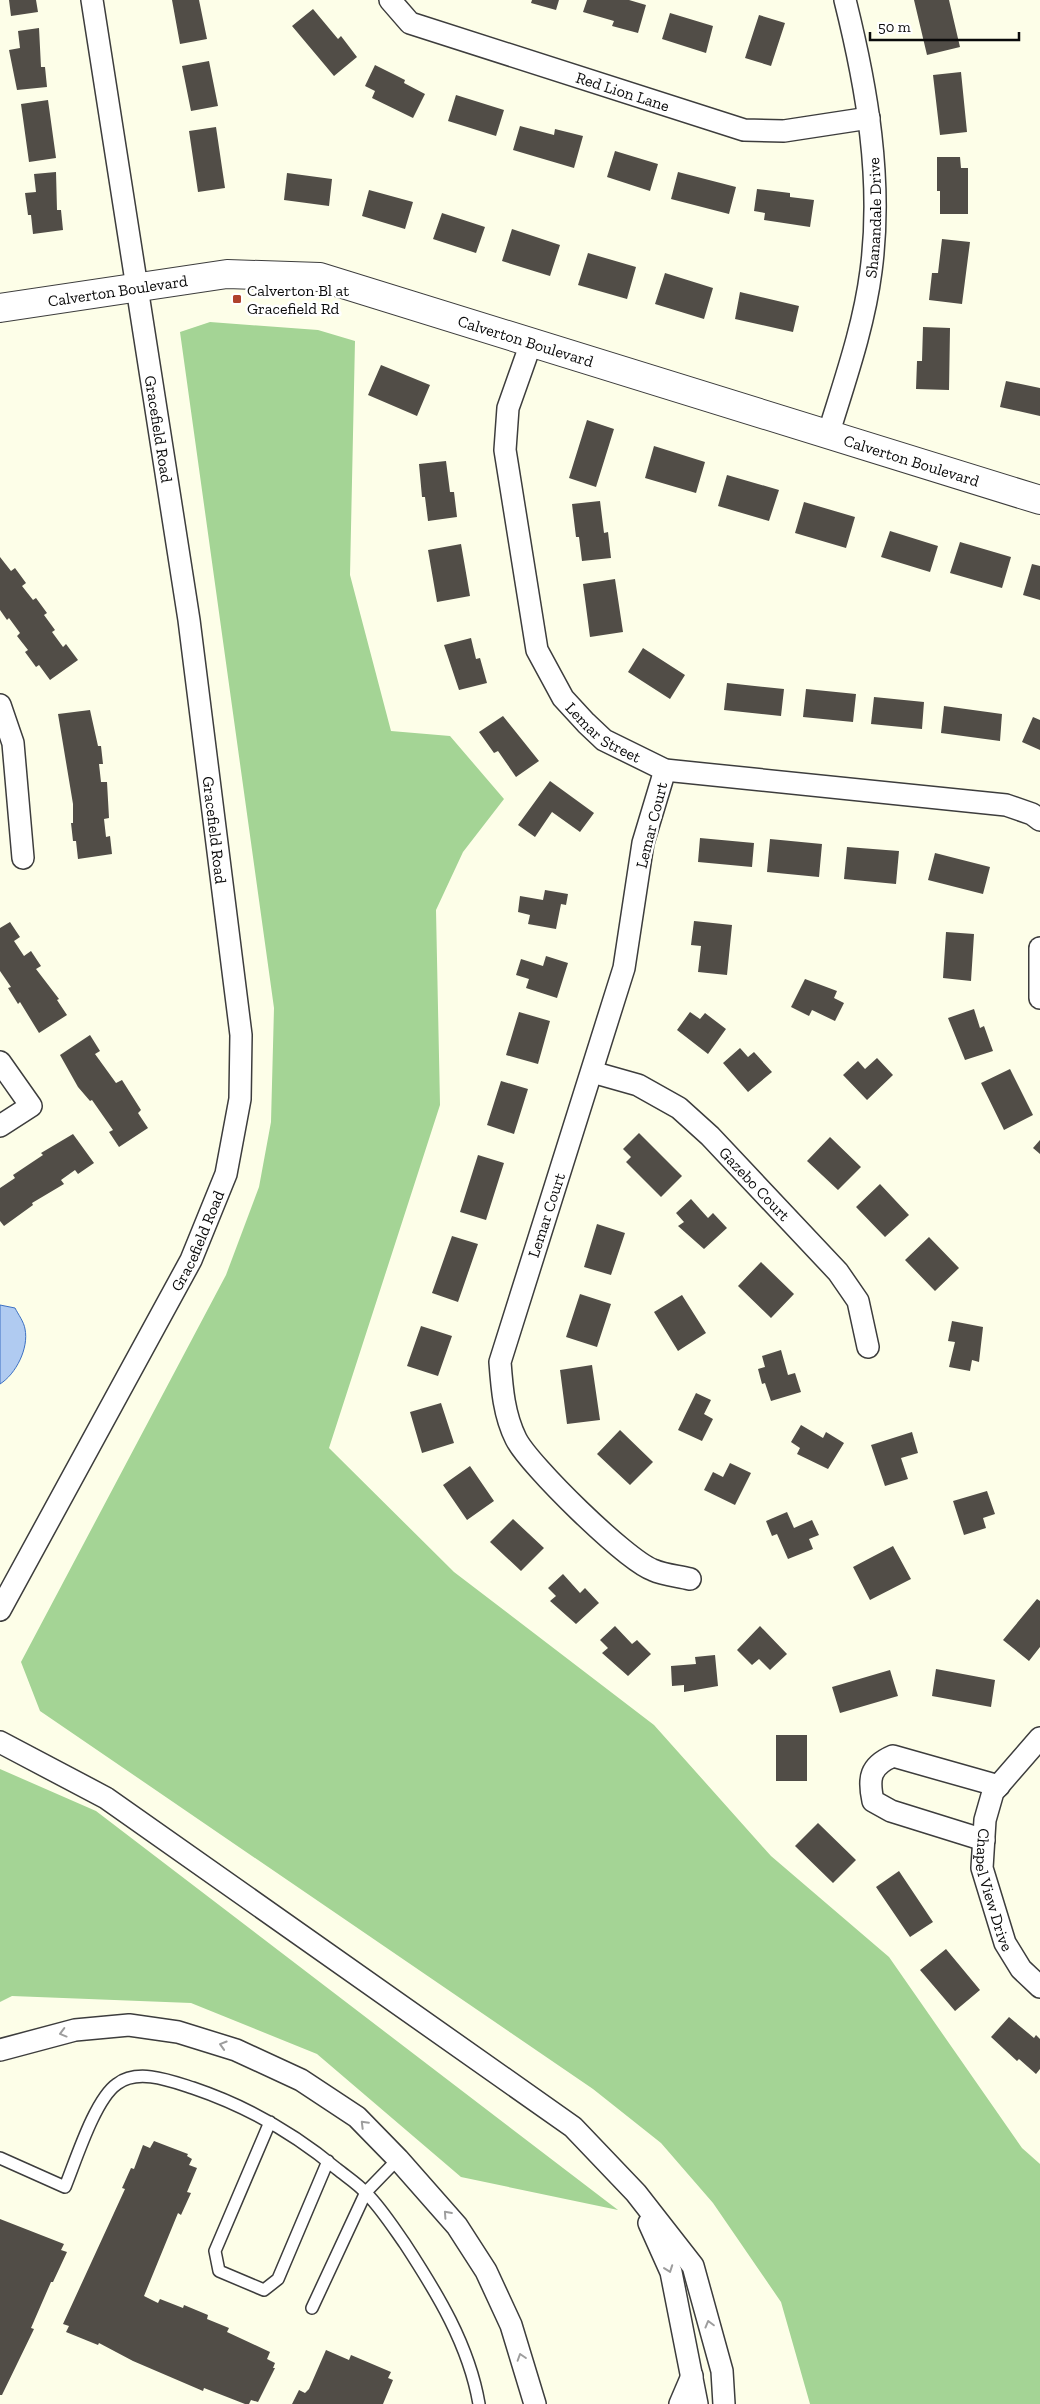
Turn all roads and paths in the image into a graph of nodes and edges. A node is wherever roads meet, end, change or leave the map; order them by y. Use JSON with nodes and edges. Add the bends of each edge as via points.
{"nodes":[{"id":1,"x":92,"y":0,"type":"edge"},
{"id":2,"x":390,"y":0,"type":"edge"},
{"id":3,"x":845,"y":0,"type":"edge"},
{"id":4,"x":870,"y":118,"type":"junction"},
{"id":5,"x":137,"y":286,"type":"junction"},
{"id":6,"x":0,"y":308,"type":"edge"},
{"id":7,"x":531,"y":343,"type":"junction"},
{"id":8,"x":829,"y":432,"type":"junction"},
{"id":9,"x":1040,"y":500,"type":"edge"},
{"id":10,"x":0,"y":705,"type":"edge"},
{"id":11,"x":665,"y":770,"type":"junction"},
{"id":12,"x":1040,"y":820,"type":"edge"},
{"id":13,"x":23,"y":858,"type":"dead end"},
{"id":14,"x":1040,"y":948,"type":"edge"},
{"id":15,"x":1040,"y":998,"type":"edge"},
{"id":16,"x":0,"y":1062,"type":"edge"},
{"id":17,"x":592,"y":1072,"type":"junction"},
{"id":18,"x":0,"y":1126,"type":"edge"},
{"id":19,"x":868,"y":1347,"type":"dead end"},
{"id":20,"x":690,"y":1579,"type":"dead end"},
{"id":21,"x":0,"y":1610,"type":"edge"},
{"id":22,"x":1040,"y":1738,"type":"edge"},
{"id":23,"x":0,"y":1742,"type":"edge"},
{"id":24,"x":999,"y":1786,"type":"junction"},
{"id":25,"x":984,"y":1840,"type":"junction"},
{"id":26,"x":1040,"y":1987,"type":"edge"},
{"id":27,"x":0,"y":2050,"type":"edge"},
{"id":28,"x":270,"y":2122,"type":"junction"},
{"id":29,"x":0,"y":2158,"type":"edge"},
{"id":30,"x":398,"y":2159,"type":"junction"},
{"id":31,"x":328,"y":2161,"type":"junction"},
{"id":32,"x":366,"y":2192,"type":"junction"},
{"id":33,"x":636,"y":2192,"type":"junction"},
{"id":34,"x":312,"y":2308,"type":"dead end"},
{"id":35,"x":722,"y":2372,"type":"junction"},
{"id":36,"x":692,"y":2376,"type":"junction"},
{"id":37,"x":479,"y":2404,"type":"edge"},
{"id":38,"x":535,"y":2404,"type":"edge"},
{"id":39,"x":680,"y":2404,"type":"edge"},
{"id":40,"x":697,"y":2404,"type":"edge"},
{"id":41,"x":724,"y":2404,"type":"edge"}],
"edges":[{"from":1,"to":5,"type":"street","name":"Gracefield Road"},
{"from":2,"to":4,"type":"street","name":"Red Lion Lane","via":[[410,23],[744,130],[784,131]]},
{"from":3,"to":4,"type":"street","name":"Shanandale Drive"},
{"from":4,"to":8,"type":"street","name":"Shanandale Drive","via":[[875,186],[871,271],[854,352]]},
{"from":5,"to":6,"type":"street","name":"Calverton Boulevard"},
{"from":5,"to":7,"type":"street","name":"Calverton Boulevard","via":[[227,274],[320,277]]},
{"from":5,"to":21,"type":"street","name":"Gracefield Road","via":[[188,620],[231,956],[241,1035],[240,1099],[226,1174],[191,1260]]},
{"from":7,"to":8,"type":"street","name":"Calverton Boulevard"},
{"from":7,"to":11,"type":"street","name":"Lemar Street","via":[[508,408],[504,450],[537,650],[563,698],[604,740]]},
{"from":8,"to":9,"type":"street","name":"Calverton Boulevard"},
{"from":10,"to":13,"type":"street","via":[[13,743]]},
{"from":11,"to":12,"type":"street","name":"Lemar Street","via":[[1006,805]]},
{"from":11,"to":17,"type":"street","name":"Lemar Court","via":[[643,842],[624,968]]},
{"from":14,"to":15,"type":"street"},
{"from":16,"to":18,"type":"street","via":[[31,1106]]},
{"from":17,"to":19,"type":"street","name":"Gazebo Court","via":[[646,1089],[679,1108],[710,1136],[838,1272],[858,1300]]},
{"from":17,"to":20,"type":"street","name":"Lemar Court","via":[[504,1344],[500,1362],[502,1400],[516,1440],[532,1461],[603,1533],[652,1570]]},
{"from":22,"to":24,"type":"street","name":"Chapel View Drive"},
{"from":23,"to":33,"type":"street","via":[[106,1798],[479,2059],[573,2127]]},
{"from":24,"to":25,"type":"street","name":"Chapel View Drive","via":[[993,1792]]},
{"from":24,"to":25,"type":"street","via":[[893,1756],[879,1762],[869,1782],[873,1802],[891,1811]]},
{"from":25,"to":26,"type":"street","name":"Chapel View Drive","via":[[982,1868],[1005,1943],[1021,1969]]},
{"from":30,"to":27,"type":"street","one_way":true,"via":[[357,2117],[301,2080],[236,2050],[178,2032],[129,2025],[75,2030]]},
{"from":28,"to":29,"type":"lane","via":[[218,2096],[154,2078],[133,2076],[118,2083],[104,2096],[65,2187]]},
{"from":28,"to":31,"type":"lane"},
{"from":28,"to":31,"type":"lane","via":[[215,2251],[219,2271],[264,2290],[278,2280]]},
{"from":30,"to":32,"type":"lane"},
{"from":38,"to":30,"type":"street","one_way":true,"via":[[511,2325],[486,2272],[457,2226]]},
{"from":31,"to":32,"type":"lane"},
{"from":32,"to":34,"type":"lane"},
{"from":32,"to":37,"type":"lane","via":[[436,2291],[464,2351]]},
{"from":35,"to":33,"type":"street","one_way":true,"via":[[693,2266]]},
{"from":33,"to":36,"type":"street","one_way":true,"via":[[671,2272]]},
{"from":35,"to":36,"type":"street"},
{"from":35,"to":41,"type":"street"},
{"from":36,"to":39,"type":"street"},
{"from":36,"to":40,"type":"street"}]}
